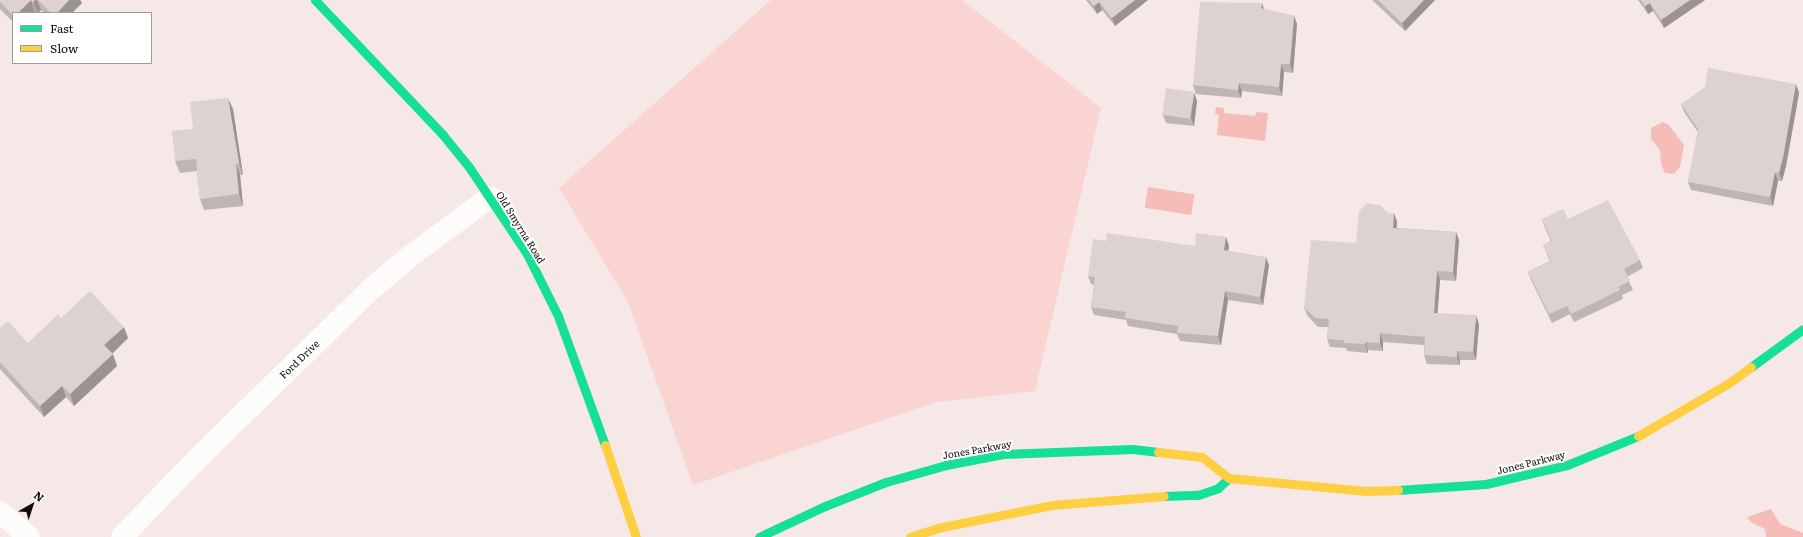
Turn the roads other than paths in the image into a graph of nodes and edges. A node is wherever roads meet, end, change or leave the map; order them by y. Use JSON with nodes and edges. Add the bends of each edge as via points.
{"nodes":[{"id":1,"x":315,"y":0,"type":"edge"},
{"id":2,"x":490,"y":197,"type":"junction"},
{"id":3,"x":1803,"y":329,"type":"edge"},
{"id":4,"x":1229,"y":478,"type":"junction"},
{"id":5,"x":0,"y":512,"type":"edge"},
{"id":6,"x":29,"y":537,"type":"edge"},
{"id":7,"x":122,"y":537,"type":"edge"},
{"id":8,"x":636,"y":537,"type":"edge"},
{"id":9,"x":759,"y":537,"type":"edge"},
{"id":10,"x":910,"y":537,"type":"edge"}],
"edges":[{"from":1,"to":2,"type":"street","name":"Old Smyrna Road","via":[[440,132]]},
{"from":2,"to":7,"type":"street","name":"Ford Drive","via":[[409,257],[370,290],[202,454]]},
{"from":2,"to":8,"type":"street","name":"Old Smyrna Road","via":[[527,254],[558,316],[588,393]]},
{"from":3,"to":4,"type":"street","name":"Jones Parkway","via":[[1679,415],[1643,434],[1567,465],[1486,484],[1439,489],[1366,491]]},
{"from":4,"to":9,"type":"street","name":"Jones Parkway","via":[[1202,457],[1133,449],[1003,454],[946,465],[886,482],[825,506]]},
{"from":4,"to":10,"type":"street","via":[[1218,488],[1198,495],[1125,498],[1052,506],[938,528]]},
{"from":5,"to":6,"type":"street"}]}
